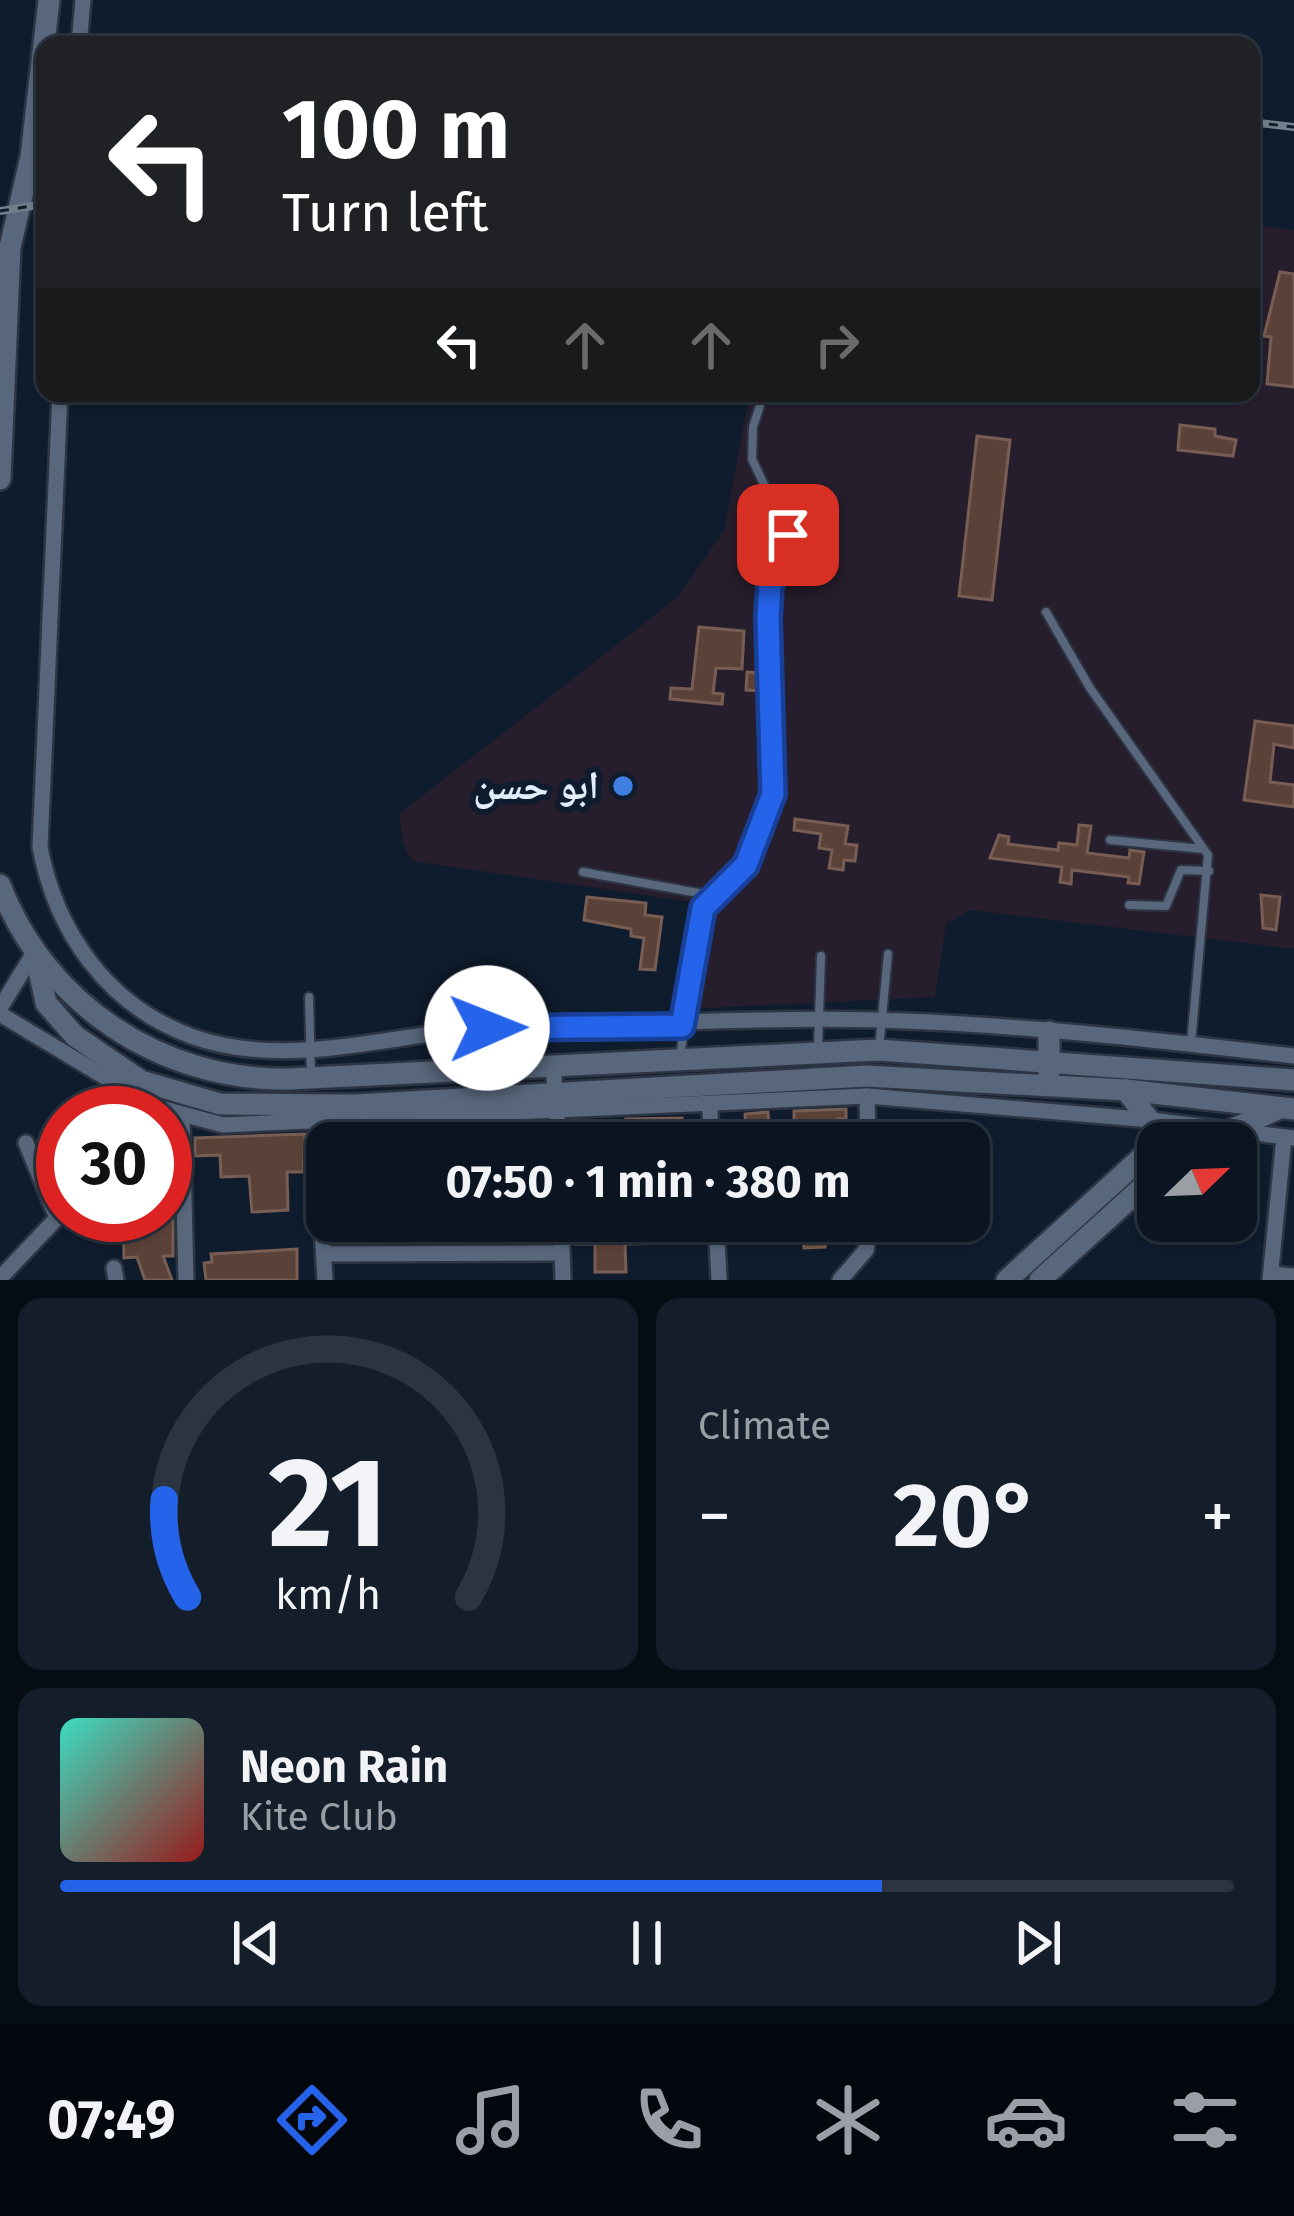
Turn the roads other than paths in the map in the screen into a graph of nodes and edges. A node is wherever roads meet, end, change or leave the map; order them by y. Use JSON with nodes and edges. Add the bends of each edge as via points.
{"nodes":[{"id":1,"x":49,"y":0,"type":"edge"},
{"id":2,"x":83,"y":0,"type":"edge"},
{"id":3,"x":45,"y":36,"type":"edge"},
{"id":4,"x":80,"y":36,"type":"edge"},
{"id":5,"x":36,"y":113,"type":"edge"},
{"id":6,"x":5,"y":237,"type":"edge"},
{"id":7,"x":61,"y":402,"type":"edge"},
{"id":8,"x":761,"y":402,"type":"edge"},
{"id":9,"x":0,"y":478,"type":"edge"},
{"id":10,"x":1046,"y":612,"type":"dead end"},
{"id":11,"x":1110,"y":840,"type":"dead end"},
{"id":12,"x":1204,"y":850,"type":"junction"},
{"id":13,"x":1209,"y":871,"type":"junction"},
{"id":14,"x":583,"y":872,"type":"dead end"},
{"id":15,"x":0,"y":885,"type":"edge"},
{"id":16,"x":715,"y":896,"type":"junction"},
{"id":17,"x":1129,"y":905,"type":"dead end"},
{"id":18,"x":35,"y":951,"type":"junction"},
{"id":19,"x":888,"y":954,"type":"dead end"},
{"id":20,"x":820,"y":956,"type":"dead end"},
{"id":21,"x":309,"y":997,"type":"dead end"},
{"id":22,"x":0,"y":1011,"type":"edge"},
{"id":23,"x":819,"y":1020,"type":"junction"},
{"id":24,"x":881,"y":1021,"type":"junction"},
{"id":25,"x":682,"y":1026,"type":"junction"},
{"id":26,"x":1049,"y":1032,"type":"junction"},
{"id":27,"x":1190,"y":1044,"type":"junction"},
{"id":28,"x":310,"y":1048,"type":"junction"},
{"id":29,"x":878,"y":1050,"type":"junction"},
{"id":30,"x":818,"y":1051,"type":"junction"},
{"id":31,"x":1294,"y":1056,"type":"edge"},
{"id":32,"x":685,"y":1058,"type":"junction"},
{"id":33,"x":1049,"y":1059,"type":"junction"},
{"id":34,"x":554,"y":1064,"type":"junction"},
{"id":35,"x":353,"y":1075,"type":"junction"},
{"id":36,"x":311,"y":1078,"type":"junction"},
{"id":37,"x":1294,"y":1080,"type":"edge"},
{"id":38,"x":116,"y":1086,"type":"edge"},
{"id":39,"x":1049,"y":1086,"type":"junction"},
{"id":40,"x":1126,"y":1090,"type":"junction"},
{"id":41,"x":866,"y":1096,"type":"junction"},
{"id":42,"x":699,"y":1100,"type":"junction"},
{"id":43,"x":557,"y":1102,"type":"junction"},
{"id":44,"x":1287,"y":1108,"type":"edge"},
{"id":45,"x":356,"y":1113,"type":"junction"},
{"id":46,"x":192,"y":1118,"type":"edge"},
{"id":47,"x":1152,"y":1120,"type":"junction"},
{"id":48,"x":323,"y":1122,"type":"edge"},
{"id":49,"x":558,"y":1122,"type":"edge"},
{"id":50,"x":706,"y":1122,"type":"edge"},
{"id":51,"x":867,"y":1122,"type":"edge"},
{"id":52,"x":1168,"y":1122,"type":"edge"},
{"id":53,"x":1253,"y":1122,"type":"edge"},
{"id":54,"x":306,"y":1125,"type":"edge"},
{"id":55,"x":1257,"y":1133,"type":"edge"},
{"id":56,"x":1289,"y":1138,"type":"edge"},
{"id":57,"x":26,"y":1143,"type":"dead end"},
{"id":58,"x":1137,"y":1188,"type":"edge"},
{"id":59,"x":1073,"y":1235,"type":"junction"},
{"id":60,"x":185,"y":1242,"type":"edge"},
{"id":61,"x":323,"y":1242,"type":"edge"},
{"id":62,"x":562,"y":1242,"type":"edge"},
{"id":63,"x":717,"y":1242,"type":"edge"},
{"id":64,"x":867,"y":1242,"type":"edge"},
{"id":65,"x":562,"y":1252,"type":"junction"},
{"id":66,"x":324,"y":1254,"type":"junction"},
{"id":67,"x":3,"y":1275,"type":"edge"},
{"id":68,"x":1053,"y":1275,"type":"edge"},
{"id":69,"x":1294,"y":1276,"type":"edge"},
{"id":70,"x":1271,"y":1277,"type":"edge"},
{"id":71,"x":186,"y":1280,"type":"edge"},
{"id":72,"x":325,"y":1280,"type":"edge"},
{"id":73,"x":563,"y":1280,"type":"edge"},
{"id":74,"x":719,"y":1280,"type":"edge"},
{"id":75,"x":840,"y":1280,"type":"edge"},
{"id":76,"x":1007,"y":1280,"type":"edge"}],
"edges":[{"from":1,"to":3,"type":"main road"},
{"from":2,"to":4,"type":"street"},
{"from":5,"to":6,"type":"main road"},
{"from":6,"to":9,"type":"main road"},
{"from":7,"to":28,"type":"street","via":[[38,818],[54,901],[98,973],[164,1024],[244,1049]]},
{"from":8,"to":16,"type":"lane","via":[[752,459],[788,535],[769,602],[773,794],[746,865]]},
{"from":10,"to":12,"type":"lane"},
{"from":11,"to":12,"type":"lane"},
{"from":12,"to":13,"type":"lane"},
{"from":13,"to":17,"type":"lane","via":[[1181,869],[1166,906]]},
{"from":13,"to":27,"type":"lane"},
{"from":14,"to":16,"type":"lane"},
{"from":15,"to":18,"type":"main road"},
{"from":16,"to":25,"type":"lane","via":[[703,908]]},
{"from":18,"to":22,"type":"street"},
{"from":18,"to":36,"type":"main road","via":[[93,1013],[146,1048],[226,1075]]},
{"from":18,"to":45,"type":"main road","via":[[53,1014],[141,1081],[220,1103]]},
{"from":19,"to":24,"type":"lane"},
{"from":20,"to":23,"type":"lane"},
{"from":21,"to":28,"type":"lane"},
{"from":22,"to":38,"type":"street"},
{"from":23,"to":24,"type":"street"},
{"from":23,"to":25,"type":"street"},
{"from":23,"to":30,"type":"lane"},
{"from":24,"to":26,"type":"street"},
{"from":24,"to":29,"type":"lane"},
{"from":25,"to":28,"type":"street","via":[[487,1028]]},
{"from":25,"to":32,"type":"lane"},
{"from":26,"to":27,"type":"street"},
{"from":26,"to":33,"type":"main road"},
{"from":27,"to":31,"type":"street"},
{"from":28,"to":36,"type":"lane"},
{"from":29,"to":30,"type":"main road"},
{"from":29,"to":33,"type":"main road"},
{"from":30,"to":32,"type":"main road"},
{"from":32,"to":34,"type":"main road"},
{"from":32,"to":42,"type":"main road"},
{"from":33,"to":37,"type":"main road"},
{"from":33,"to":39,"type":"main road"},
{"from":34,"to":35,"type":"main road"},
{"from":34,"to":43,"type":"street"},
{"from":35,"to":36,"type":"main road"},
{"from":35,"to":45,"type":"main road"},
{"from":39,"to":40,"type":"main road"},
{"from":39,"to":42,"type":"main road","via":[[866,1076]]},
{"from":40,"to":44,"type":"main road"},
{"from":40,"to":47,"type":"main road"},
{"from":41,"to":42,"type":"street"},
{"from":41,"to":47,"type":"street"},
{"from":41,"to":51,"type":"street"},
{"from":42,"to":43,"type":"main road"},
{"from":42,"to":50,"type":"street"},
{"from":43,"to":45,"type":"main road"},
{"from":43,"to":49,"type":"street"},
{"from":44,"to":53,"type":"main road"},
{"from":45,"to":48,"type":"street"},
{"from":46,"to":54,"type":"street","via":[[250,1128]]},
{"from":47,"to":52,"type":"street"},
{"from":47,"to":59,"type":"main road","via":[[1152,1148]]},
{"from":55,"to":56,"type":"street"},
{"from":56,"to":70,"type":"street"},
{"from":57,"to":67,"type":"street","via":[[58,1218]]},
{"from":58,"to":59,"type":"main road"},
{"from":59,"to":68,"type":"main road"},
{"from":59,"to":76,"type":"main road"},
{"from":60,"to":71,"type":"street"},
{"from":61,"to":66,"type":"street"},
{"from":62,"to":65,"type":"street"},
{"from":63,"to":74,"type":"street"},
{"from":64,"to":75,"type":"street"},
{"from":65,"to":66,"type":"street"},
{"from":65,"to":73,"type":"street"},
{"from":66,"to":72,"type":"street"},
{"from":69,"to":70,"type":"street"}]}
